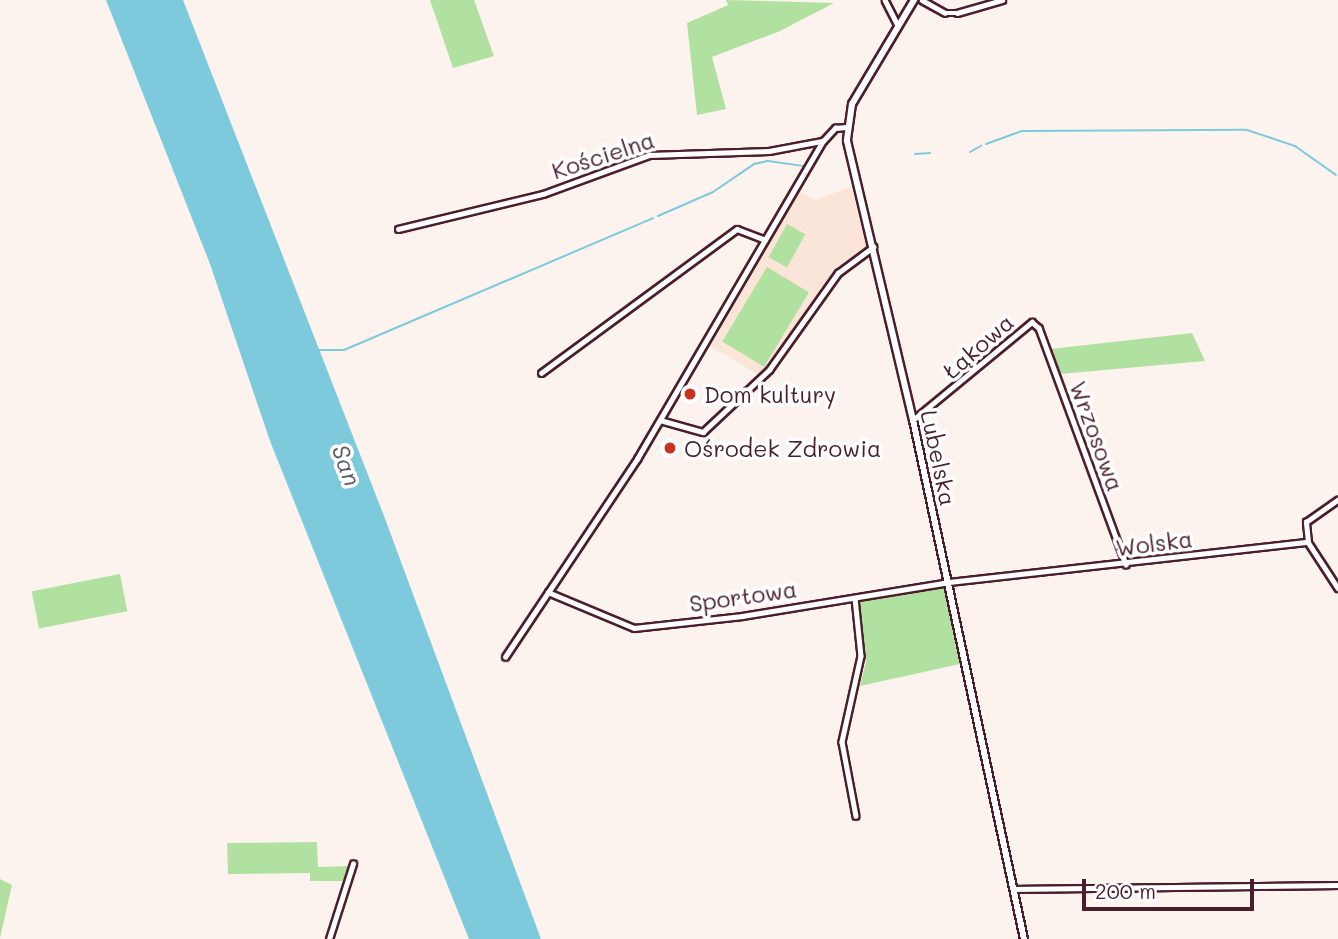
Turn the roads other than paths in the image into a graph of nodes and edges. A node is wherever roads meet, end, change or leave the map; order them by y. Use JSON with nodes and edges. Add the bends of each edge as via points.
{"nodes":[{"id":1,"x":885,"y":0,"type":"edge"},
{"id":2,"x":914,"y":0,"type":"edge"},
{"id":3,"x":922,"y":0,"type":"edge"},
{"id":4,"x":1002,"y":0,"type":"edge"},
{"id":5,"x":898,"y":26,"type":"junction"},
{"id":6,"x":846,"y":127,"type":"junction"},
{"id":7,"x":823,"y":141,"type":"junction"},
{"id":8,"x":398,"y":229,"type":"dead end"},
{"id":9,"x":765,"y":240,"type":"junction"},
{"id":10,"x":873,"y":247,"type":"junction"},
{"id":11,"x":1032,"y":322,"type":"joint"},
{"id":12,"x":541,"y":373,"type":"dead end"},
{"id":13,"x":660,"y":420,"type":"junction"},
{"id":14,"x":913,"y":420,"type":"junction"},
{"id":15,"x":1338,"y":500,"type":"edge"},
{"id":16,"x":1308,"y":542,"type":"junction"},
{"id":17,"x":1126,"y":565,"type":"junction"},
{"id":18,"x":949,"y":582,"type":"junction"},
{"id":19,"x":1338,"y":588,"type":"edge"},
{"id":20,"x":548,"y":592,"type":"junction"},
{"id":21,"x":855,"y":598,"type":"junction"},
{"id":22,"x":505,"y":657,"type":"dead end"},
{"id":23,"x":856,"y":816,"type":"dead end"},
{"id":24,"x":353,"y":864,"type":"dead end"},
{"id":25,"x":1338,"y":885,"type":"edge"},
{"id":26,"x":1013,"y":889,"type":"junction"},
{"id":27,"x":328,"y":939,"type":"edge"},
{"id":28,"x":1024,"y":939,"type":"edge"}],
"edges":[{"from":1,"to":5,"type":"street"},
{"from":2,"to":5,"type":"main road"},
{"from":3,"to":4,"type":"street","via":[[945,13]]},
{"from":5,"to":6,"type":"main road","via":[[855,98]]},
{"from":6,"to":7,"type":"street","via":[[835,128]]},
{"from":6,"to":10,"type":"main road","name":"Lubelska"},
{"from":7,"to":8,"type":"street","name":"Kościelna","via":[[769,150],[649,155],[543,194]]},
{"from":7,"to":9,"type":"street"},
{"from":9,"to":12,"type":"street","via":[[737,229]]},
{"from":9,"to":13,"type":"street"},
{"from":10,"to":13,"type":"street","via":[[838,273],[769,370],[703,432]]},
{"from":10,"to":14,"type":"main road","name":"Lubelska"},
{"from":11,"to":14,"type":"street","name":"Łąkowa"},
{"from":11,"to":17,"type":"street","name":"Wrzosowa","via":[[1039,328]]},
{"from":13,"to":20,"type":"street"},
{"from":14,"to":18,"type":"main road","name":"Lubelska"},
{"from":15,"to":16,"type":"street","via":[[1306,522]]},
{"from":16,"to":17,"type":"street","name":"Wolska"},
{"from":16,"to":19,"type":"street"},
{"from":17,"to":18,"type":"street","name":"Wolska"},
{"from":18,"to":21,"type":"street","name":"Sportowa"},
{"from":18,"to":26,"type":"main road","name":"Lubelska"},
{"from":20,"to":21,"type":"street","name":"Sportowa","via":[[634,628]]},
{"from":20,"to":22,"type":"street"},
{"from":21,"to":23,"type":"street","via":[[861,656],[842,742]]},
{"from":24,"to":27,"type":"street"},
{"from":25,"to":26,"type":"street"},
{"from":26,"to":28,"type":"main road","name":"Lubelska"}]}
